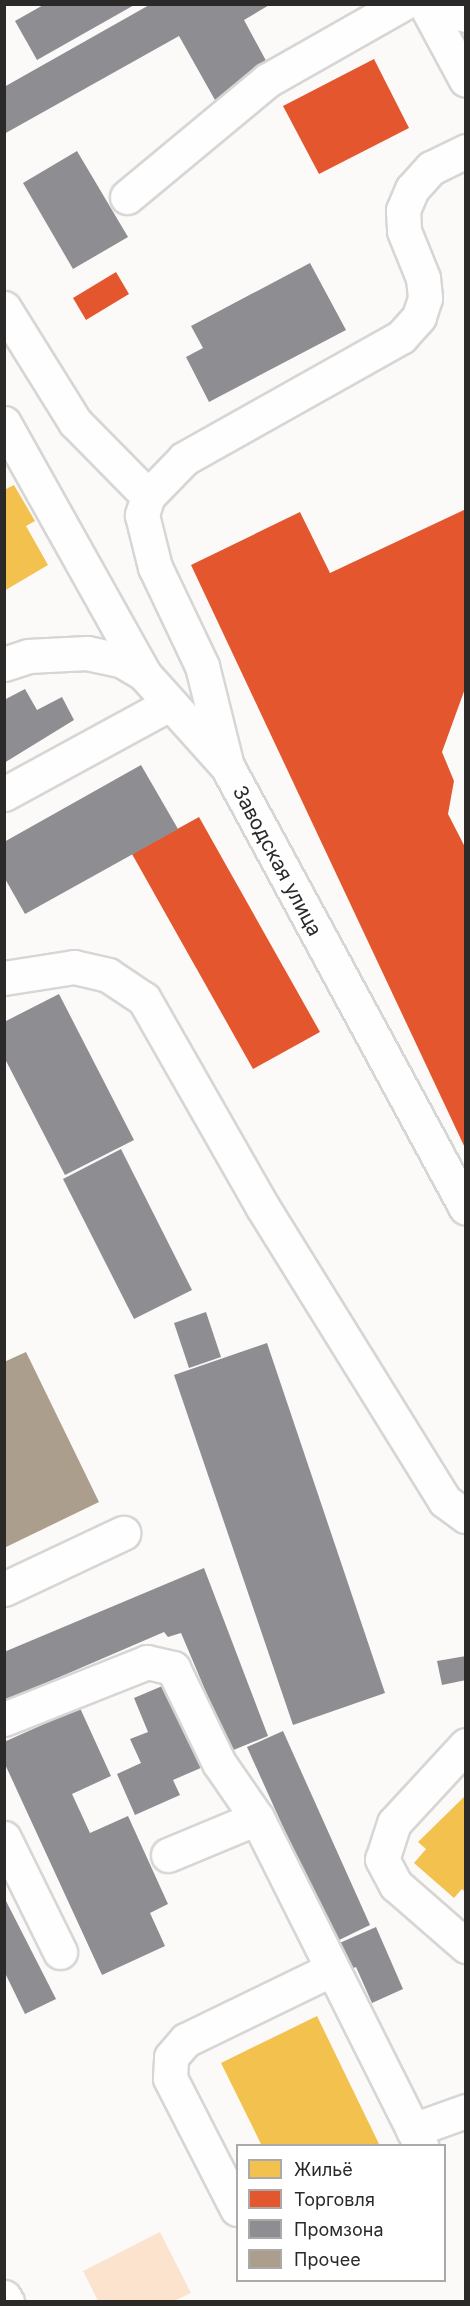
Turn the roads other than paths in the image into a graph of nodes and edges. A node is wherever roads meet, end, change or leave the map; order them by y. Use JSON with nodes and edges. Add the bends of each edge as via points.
{"nodes":[{"id":1,"x":425,"y":4,"type":"edge"},
{"id":2,"x":442,"y":4,"type":"edge"},
{"id":3,"x":385,"y":8,"type":"edge"},
{"id":4,"x":465,"y":15,"type":"edge"},
{"id":5,"x":465,"y":80,"type":"edge"},
{"id":6,"x":465,"y":151,"type":"edge"},
{"id":7,"x":127,"y":197,"type":"dead end"},
{"id":8,"x":4,"y":308,"type":"edge"},
{"id":9,"x":4,"y":423,"type":"edge"},
{"id":10,"x":148,"y":496,"type":"junction"},
{"id":11,"x":4,"y":664,"type":"edge"},
{"id":12,"x":144,"y":674,"type":"junction"},
{"id":13,"x":167,"y":705,"type":"junction"},
{"id":14,"x":227,"y":766,"type":"junction"},
{"id":15,"x":4,"y":794,"type":"edge"},
{"id":16,"x":4,"y":978,"type":"edge"},
{"id":17,"x":465,"y":1208,"type":"edge"},
{"id":18,"x":465,"y":1516,"type":"edge"},
{"id":19,"x":123,"y":1533,"type":"dead end"},
{"id":20,"x":4,"y":1589,"type":"edge"},
{"id":21,"x":4,"y":1719,"type":"edge"},
{"id":22,"x":465,"y":1745,"type":"edge"},
{"id":23,"x":257,"y":1818,"type":"junction"},
{"id":24,"x":4,"y":1838,"type":"edge"},
{"id":25,"x":168,"y":1856,"type":"dead end"},
{"id":26,"x":465,"y":1946,"type":"edge"},
{"id":27,"x":60,"y":1952,"type":"dead end"},
{"id":28,"x":330,"y":1970,"type":"junction"},
{"id":29,"x":465,"y":2111,"type":"edge"},
{"id":30,"x":417,"y":2138,"type":"edge"},
{"id":31,"x":236,"y":2208,"type":"edge"},
{"id":32,"x":4,"y":2297,"type":"edge"},
{"id":33,"x":7,"y":2301,"type":"edge"}],
"edges":[{"from":1,"to":5,"type":"street"},
{"from":2,"to":4,"type":"street"},
{"from":3,"to":7,"type":"street","via":[[268,80]]},
{"from":6,"to":10,"type":"street","via":[[431,168],[412,189],[403,210],[404,231],[423,278],[425,298],[419,318],[401,337],[184,459]]},
{"from":8,"to":10,"type":"street","via":[[75,422]]},
{"from":9,"to":12,"type":"street"},
{"from":10,"to":14,"type":"street","name":"Заводская улица","via":[[142,533],[201,666]]},
{"from":11,"to":12,"type":"street","via":[[28,656],[87,652],[121,660]]},
{"from":12,"to":13,"type":"street"},
{"from":13,"to":14,"type":"street"},
{"from":13,"to":15,"type":"street"},
{"from":14,"to":17,"type":"street","name":"Заводская улица"},
{"from":16,"to":18,"type":"street","via":[[74,967],[108,975],[144,999],[262,1206],[420,1461],[446,1501]]},
{"from":19,"to":20,"type":"street"},
{"from":21,"to":23,"type":"street","via":[[158,1662],[182,1681],[219,1763]]},
{"from":22,"to":26,"type":"street","via":[[394,1823],[382,1859],[396,1885]]},
{"from":23,"to":25,"type":"street"},
{"from":23,"to":28,"type":"street"},
{"from":24,"to":27,"type":"street"},
{"from":28,"to":30,"type":"street"},
{"from":28,"to":31,"type":"street","via":[[186,2040],[171,2057],[170,2078]]},
{"from":29,"to":30,"type":"street"},
{"from":32,"to":33,"type":"street"}]}
